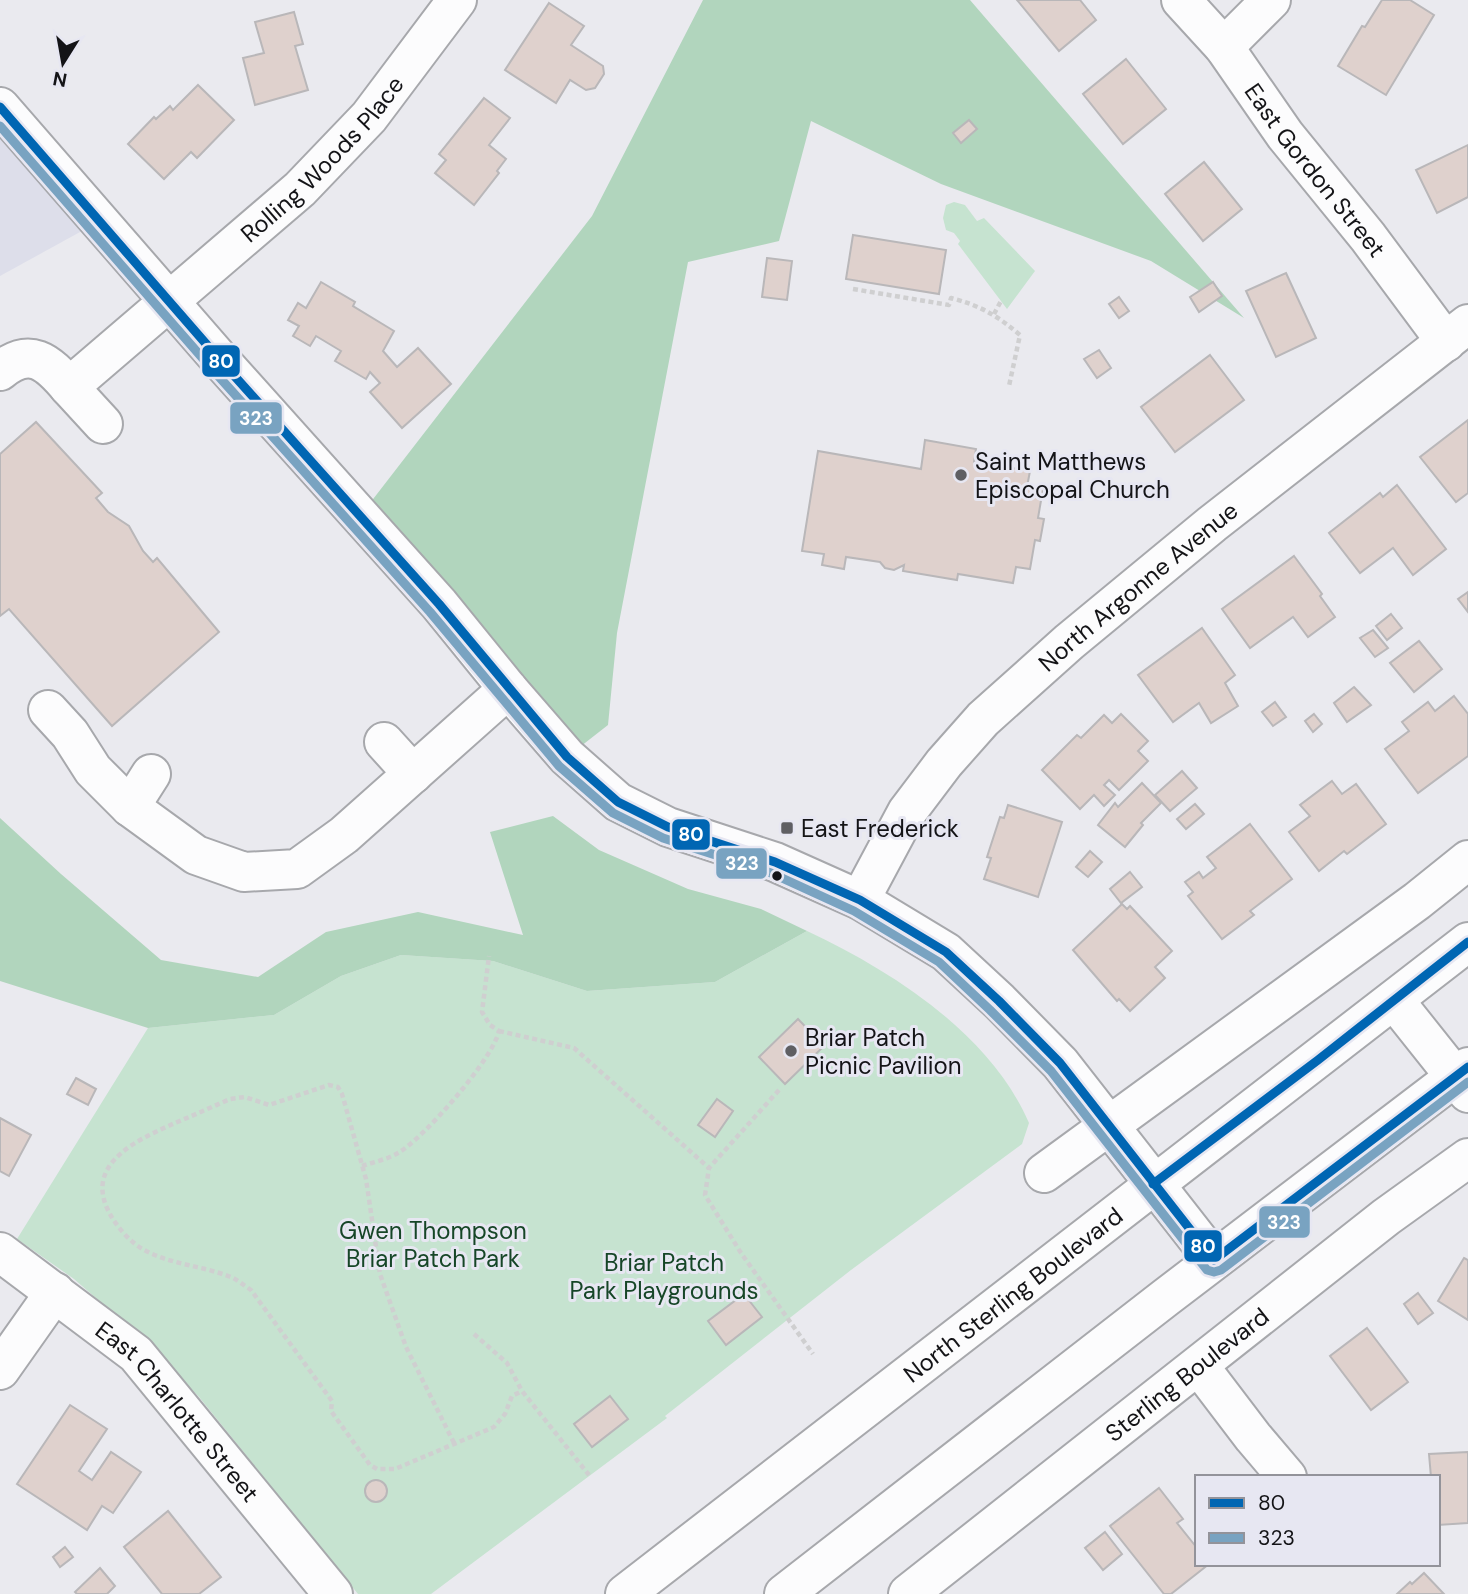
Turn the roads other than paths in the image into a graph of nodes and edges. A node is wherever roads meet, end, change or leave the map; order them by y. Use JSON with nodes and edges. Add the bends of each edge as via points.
{"nodes":[{"id":1,"x":1181,"y":0,"type":"edge"},
{"id":2,"x":1271,"y":0,"type":"edge"},
{"id":3,"x":441,"y":6,"type":"edge"},
{"id":4,"x":1224,"y":47,"type":"junction"},
{"id":5,"x":0,"y":107,"type":"edge"},
{"id":6,"x":168,"y":301,"type":"junction"},
{"id":7,"x":1457,"y":333,"type":"edge"},
{"id":8,"x":0,"y":371,"type":"edge"},
{"id":9,"x":69,"y":387,"type":"junction"},
{"id":10,"x":103,"y":424,"type":"dead end"},
{"id":11,"x":508,"y":689,"type":"junction"},
{"id":12,"x":48,"y":710,"type":"dead end"},
{"id":13,"x":384,"y":742,"type":"dead end"},
{"id":14,"x":151,"y":774,"type":"dead end"},
{"id":15,"x":413,"y":774,"type":"junction"},
{"id":16,"x":130,"y":807,"type":"junction"},
{"id":17,"x":1468,"y":860,"type":"edge"},
{"id":18,"x":860,"y":900,"type":"junction"},
{"id":19,"x":1468,"y":942,"type":"edge"},
{"id":20,"x":1394,"y":1000,"type":"junction"},
{"id":21,"x":1464,"y":1079,"type":"edge"},
{"id":22,"x":1108,"y":1126,"type":"junction"},
{"id":23,"x":1468,"y":1158,"type":"edge"},
{"id":24,"x":1044,"y":1173,"type":"dead end"},
{"id":25,"x":1153,"y":1184,"type":"junction"},
{"id":26,"x":0,"y":1252,"type":"edge"},
{"id":27,"x":1214,"y":1260,"type":"junction"},
{"id":28,"x":55,"y":1292,"type":"junction"},
{"id":29,"x":1199,"y":1366,"type":"junction"},
{"id":30,"x":0,"y":1370,"type":"edge"},
{"id":31,"x":1285,"y":1475,"type":"edge"},
{"id":32,"x":332,"y":1594,"type":"edge"},
{"id":33,"x":625,"y":1594,"type":"edge"},
{"id":34,"x":785,"y":1594,"type":"edge"},
{"id":35,"x":908,"y":1594,"type":"edge"}],
"edges":[{"from":1,"to":4,"type":"street","name":"East Gordon Street"},
{"from":2,"to":4,"type":"street"},
{"from":3,"to":6,"type":"street","name":"Rolling Woods Place","via":[[369,117],[300,189]]},
{"from":4,"to":7,"type":"street","name":"East Gordon Street","via":[[1285,135],[1368,237]]},
{"from":5,"to":6,"type":"street"},
{"from":6,"to":9,"type":"street","name":"Rolling Woods Place"},
{"from":6,"to":11,"type":"street","via":[[439,604]]},
{"from":7,"to":18,"type":"street","name":"North Argonne Avenue","via":[[1212,524],[983,719],[908,812]]},
{"from":8,"to":9,"type":"street","via":[[18,360],[43,361]]},
{"from":9,"to":10,"type":"street"},
{"from":11,"to":15,"type":"street"},
{"from":11,"to":18,"type":"street","via":[[567,757],[618,802],[668,827],[787,866]]},
{"from":12,"to":16,"type":"street","via":[[93,771]]},
{"from":13,"to":15,"type":"street"},
{"from":14,"to":16,"type":"street"},
{"from":15,"to":16,"type":"street","via":[[297,869],[244,872],[226,852],[196,855]]},
{"from":17,"to":22,"type":"street"},
{"from":18,"to":22,"type":"street","via":[[946,952],[1060,1063]]},
{"from":19,"to":20,"type":"street","name":"North Sterling Boulevard"},
{"from":20,"to":21,"type":"street"},
{"from":20,"to":25,"type":"street","name":"North Sterling Boulevard"},
{"from":21,"to":27,"type":"street"},
{"from":22,"to":24,"type":"street"},
{"from":22,"to":25,"type":"street"},
{"from":23,"to":29,"type":"street","name":"Sterling Boulevard"},
{"from":25,"to":27,"type":"street"},
{"from":25,"to":33,"type":"street","name":"North Sterling Boulevard"},
{"from":26,"to":28,"type":"street","name":"East Charlotte Street"},
{"from":27,"to":34,"type":"street"},
{"from":28,"to":30,"type":"street"},
{"from":28,"to":32,"type":"street","name":"East Charlotte Street","via":[[136,1354]]},
{"from":29,"to":31,"type":"street"},
{"from":29,"to":35,"type":"street","name":"Sterling Boulevard"}]}
